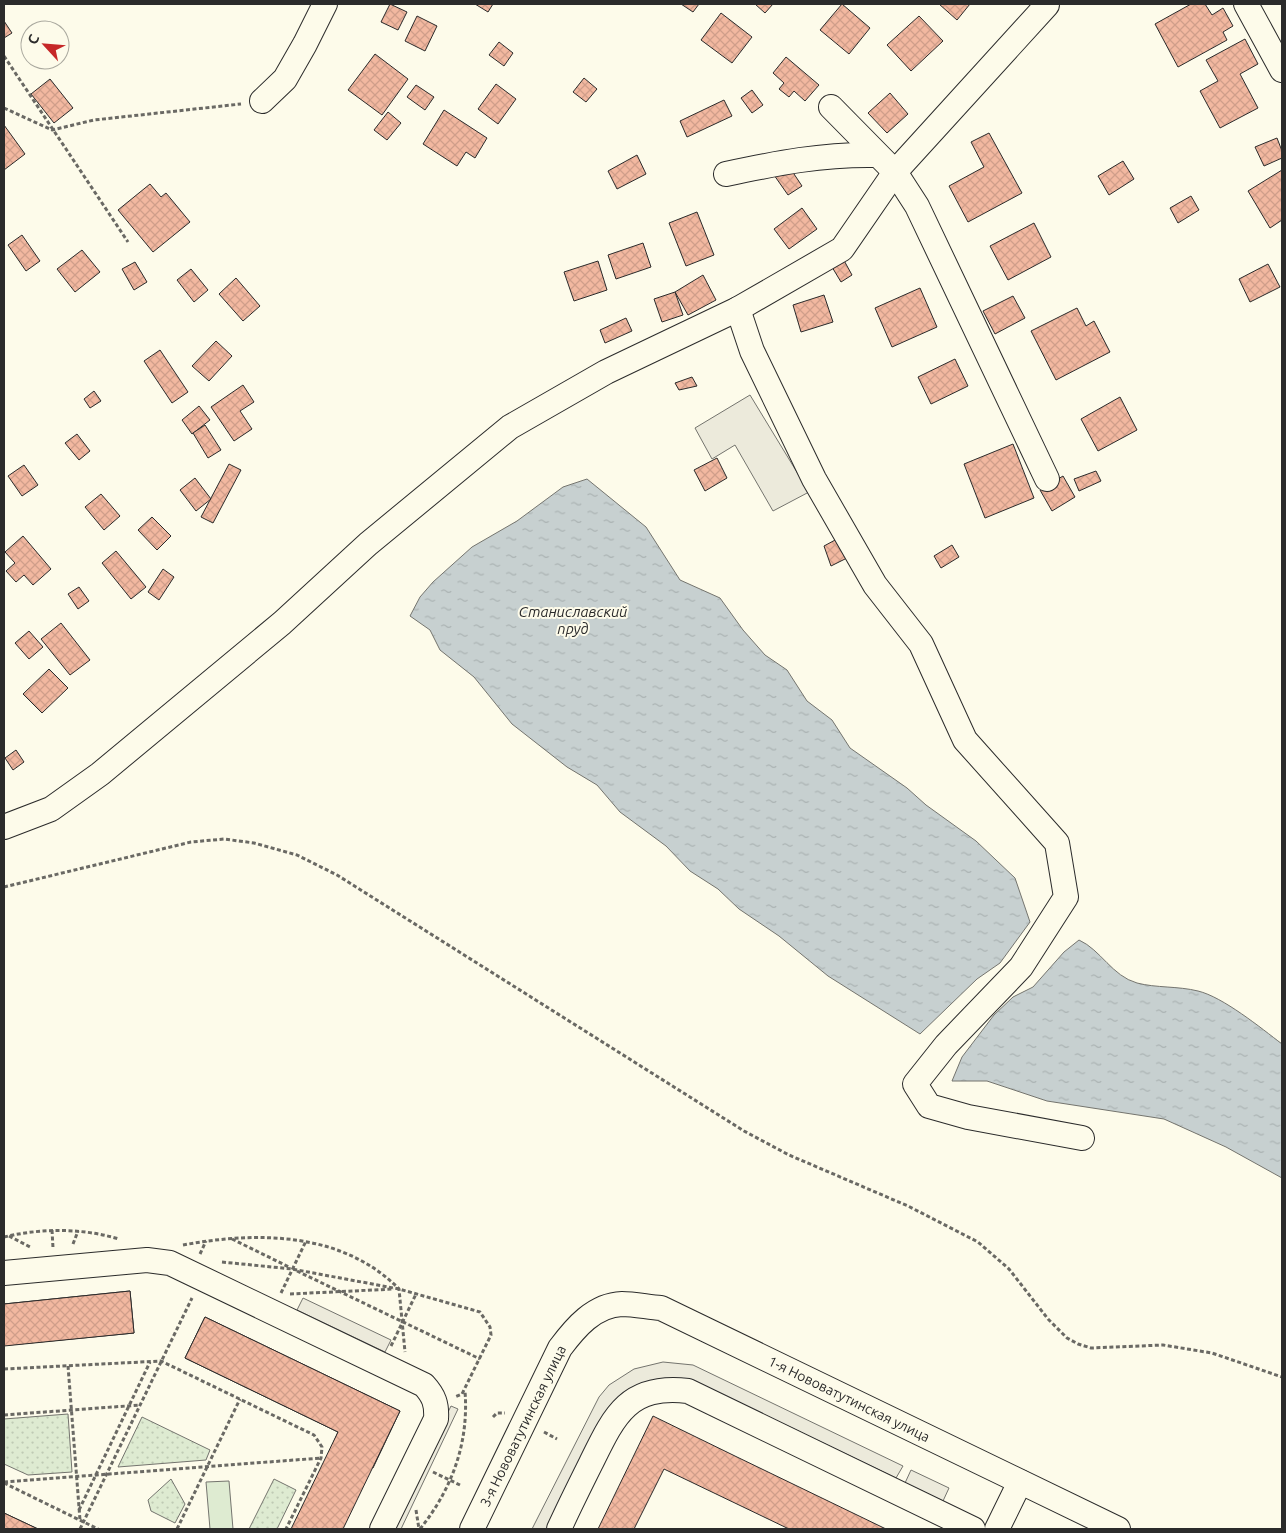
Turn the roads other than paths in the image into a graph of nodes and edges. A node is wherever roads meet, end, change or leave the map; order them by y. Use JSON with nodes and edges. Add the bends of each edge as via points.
{"nodes":[{"id":1,"x":325,"y":4,"type":"edge"},
{"id":2,"x":1047,"y":4,"type":"edge"},
{"id":3,"x":1246,"y":4,"type":"edge"},
{"id":4,"x":1282,"y":70,"type":"edge"},
{"id":5,"x":262,"y":101,"type":"road end"},
{"id":6,"x":831,"y":107,"type":"dead end"},
{"id":7,"x":876,"y":155,"type":"junction"},
{"id":8,"x":895,"y":172,"type":"junction"},
{"id":9,"x":726,"y":174,"type":"dead end"},
{"id":10,"x":738,"y":309,"type":"junction"},
{"id":11,"x":1047,"y":480,"type":"dead end"},
{"id":12,"x":4,"y":827,"type":"edge"},
{"id":13,"x":1082,"y":1138,"type":"dead end"},
{"id":14,"x":4,"y":1273,"type":"edge"},
{"id":15,"x":577,"y":1324,"type":"joint"},
{"id":16,"x":1020,"y":1482,"type":"junction"},
{"id":17,"x":382,"y":1529,"type":"edge"},
{"id":18,"x":472,"y":1529,"type":"edge"},
{"id":19,"x":559,"y":1529,"type":"edge"},
{"id":20,"x":973,"y":1529,"type":"edge"},
{"id":21,"x":997,"y":1529,"type":"edge"},
{"id":22,"x":1118,"y":1529,"type":"edge"}],
"edges":[{"from":1,"to":5,"type":"street","via":[[284,79]]},
{"from":2,"to":8,"type":"street"},
{"from":3,"to":4,"type":"street"},
{"from":6,"to":7,"type":"street"},
{"from":7,"to":8,"type":"street"},
{"from":7,"to":9,"type":"street","via":[[807,157]]},
{"from":8,"to":10,"type":"street","via":[[842,249]]},
{"from":8,"to":11,"type":"street","via":[[917,206]]},
{"from":10,"to":12,"type":"street","via":[[606,372],[510,427],[100,774],[51,809]]},
{"from":10,"to":13,"type":"street","via":[[752,351],[814,479],[875,585],[922,644],[965,740],[1057,843],[1066,897],[1021,967],[946,1044],[915,1084],[930,1106],[968,1117]]},
{"from":14,"to":17,"type":"street","via":[[146,1260],[170,1263],[424,1385],[437,1407],[436,1419]]},
{"from":15,"to":16,"type":"street","name":"1-я Нововатутинская улица","via":[[601,1309],[620,1304],[661,1308]]},
{"from":15,"to":18,"type":"street","name":"3-я Нововатутинская улица","via":[[560,1348]]},
{"from":16,"to":21,"type":"street"},
{"from":16,"to":22,"type":"street","name":"1-я Нововатутинская улица"},
{"from":19,"to":20,"type":"street","via":[[611,1421],[638,1397],[667,1388],[688,1391]]}]}
